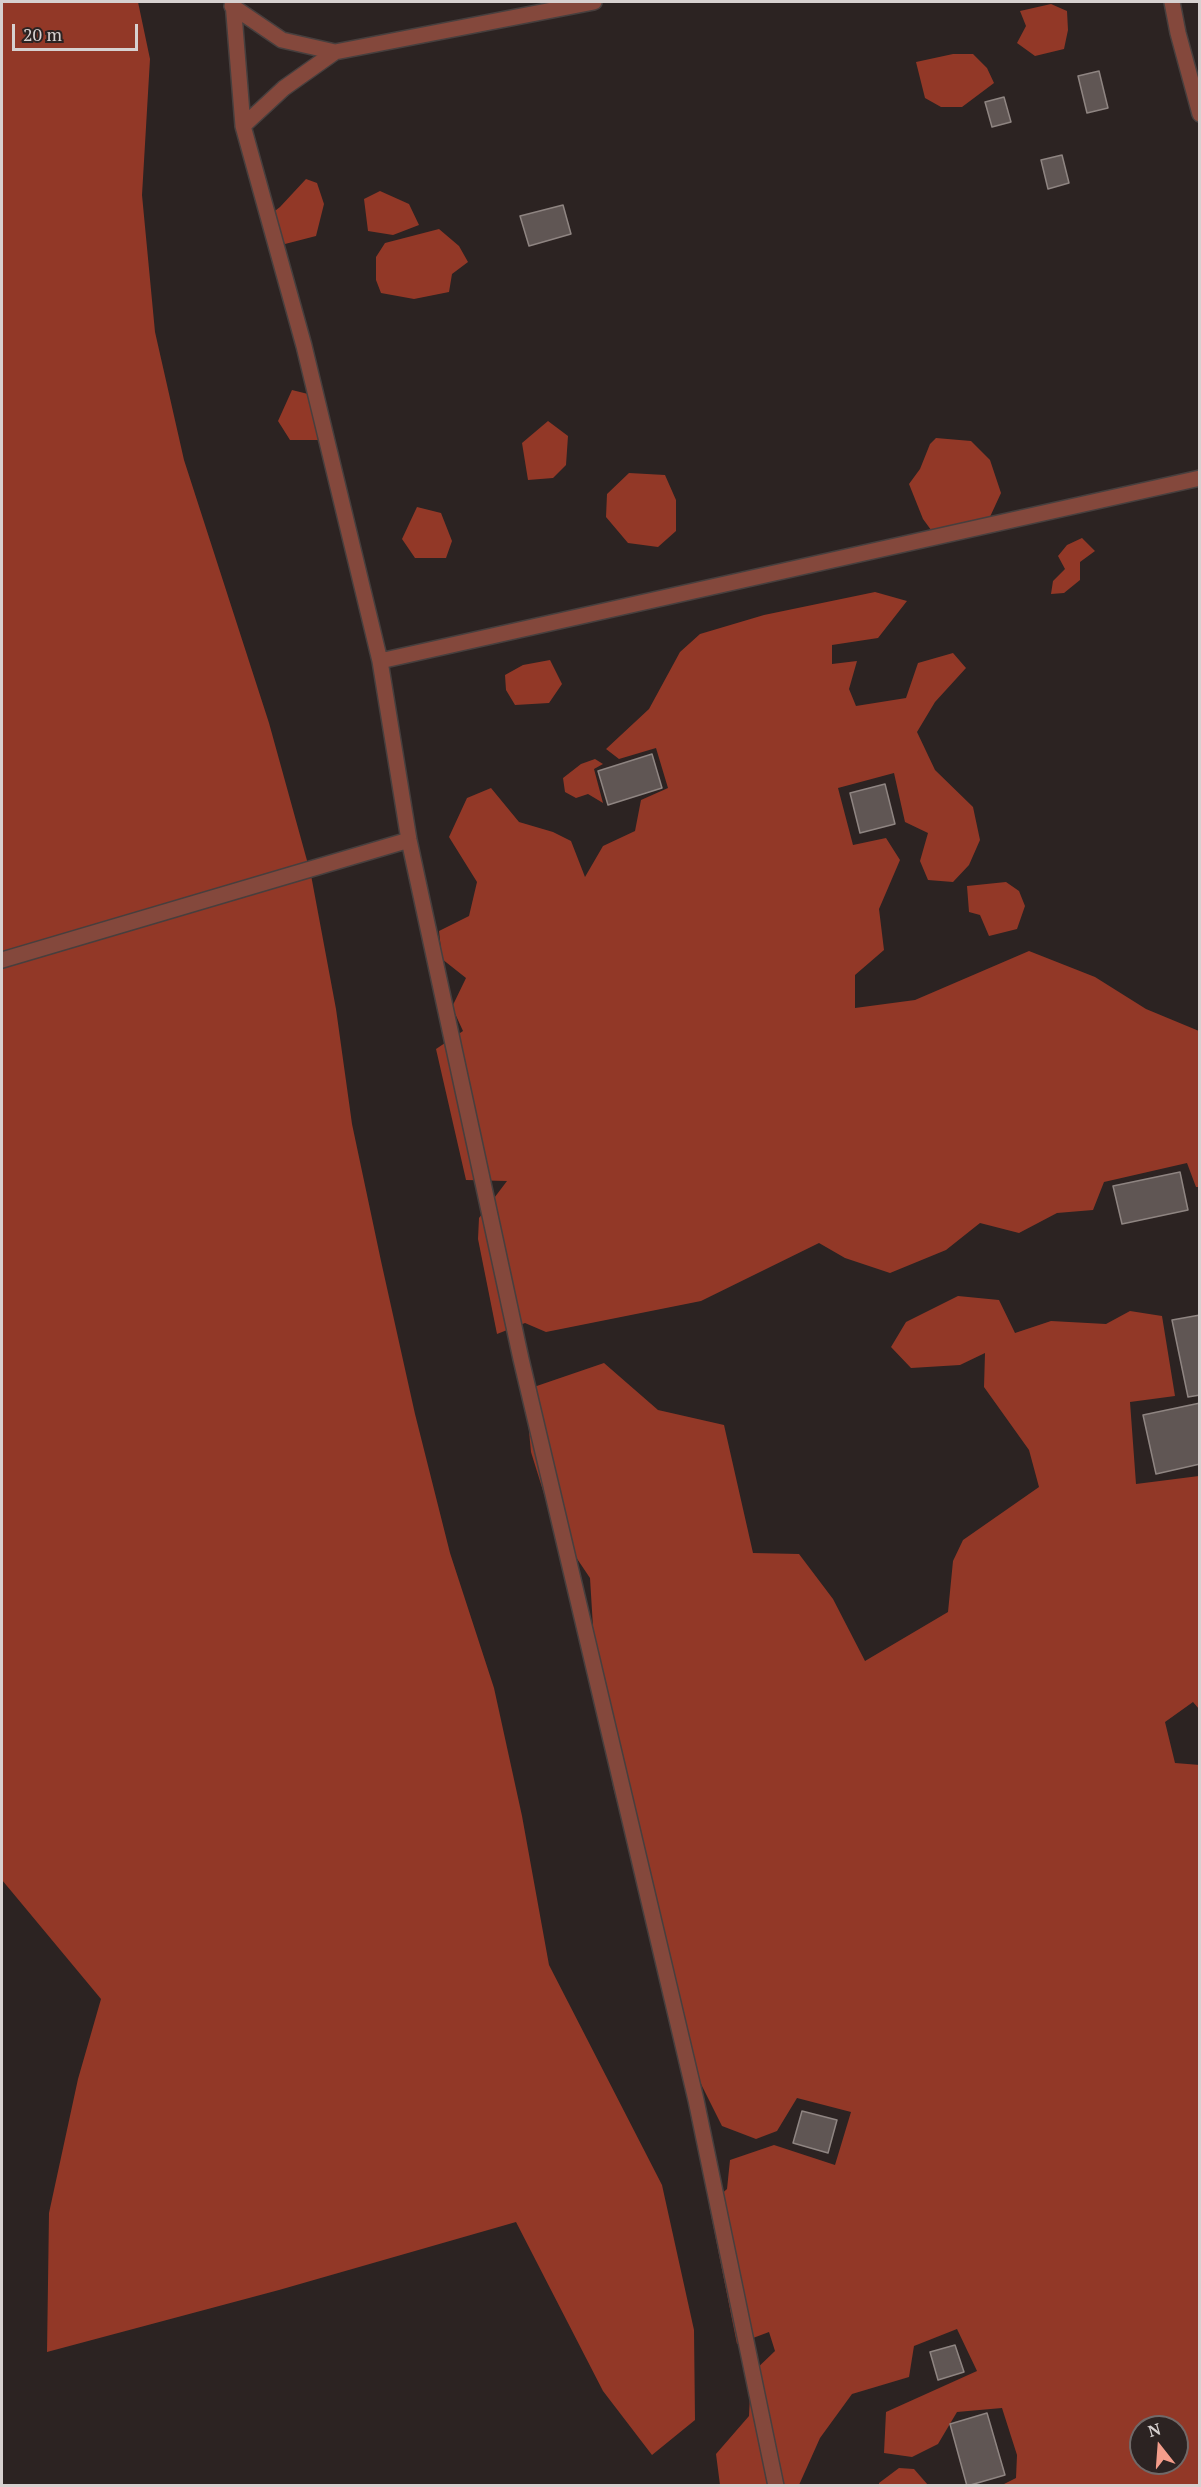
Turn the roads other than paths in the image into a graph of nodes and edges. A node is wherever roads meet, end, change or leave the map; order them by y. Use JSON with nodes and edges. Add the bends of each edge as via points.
{"nodes":[{"id":1,"x":594,"y":2,"type":"edge"},
{"id":2,"x":1172,"y":2,"type":"edge"},
{"id":3,"x":232,"y":4,"type":"edge"},
{"id":4,"x":335,"y":52,"type":"junction"},
{"id":5,"x":1200,"y":114,"type":"edge"},
{"id":6,"x":243,"y":126,"type":"junction"},
{"id":7,"x":1200,"y":478,"type":"edge"},
{"id":8,"x":380,"y":661,"type":"junction"},
{"id":9,"x":410,"y":840,"type":"junction"},
{"id":10,"x":2,"y":960,"type":"edge"},
{"id":11,"x":776,"y":2486,"type":"edge"}],
"edges":[{"from":1,"to":4,"type":"street"},
{"from":2,"to":5,"type":"street"},
{"from":3,"to":4,"type":"street","via":[[282,40]]},
{"from":3,"to":6,"type":"street"},
{"from":4,"to":6,"type":"street","via":[[284,88]]},
{"from":6,"to":8,"type":"street","via":[[304,346]]},
{"from":7,"to":8,"type":"street"},
{"from":8,"to":9,"type":"street"},
{"from":9,"to":10,"type":"street"},
{"from":9,"to":11,"type":"street","via":[[520,1359],[696,2100]]}]}
